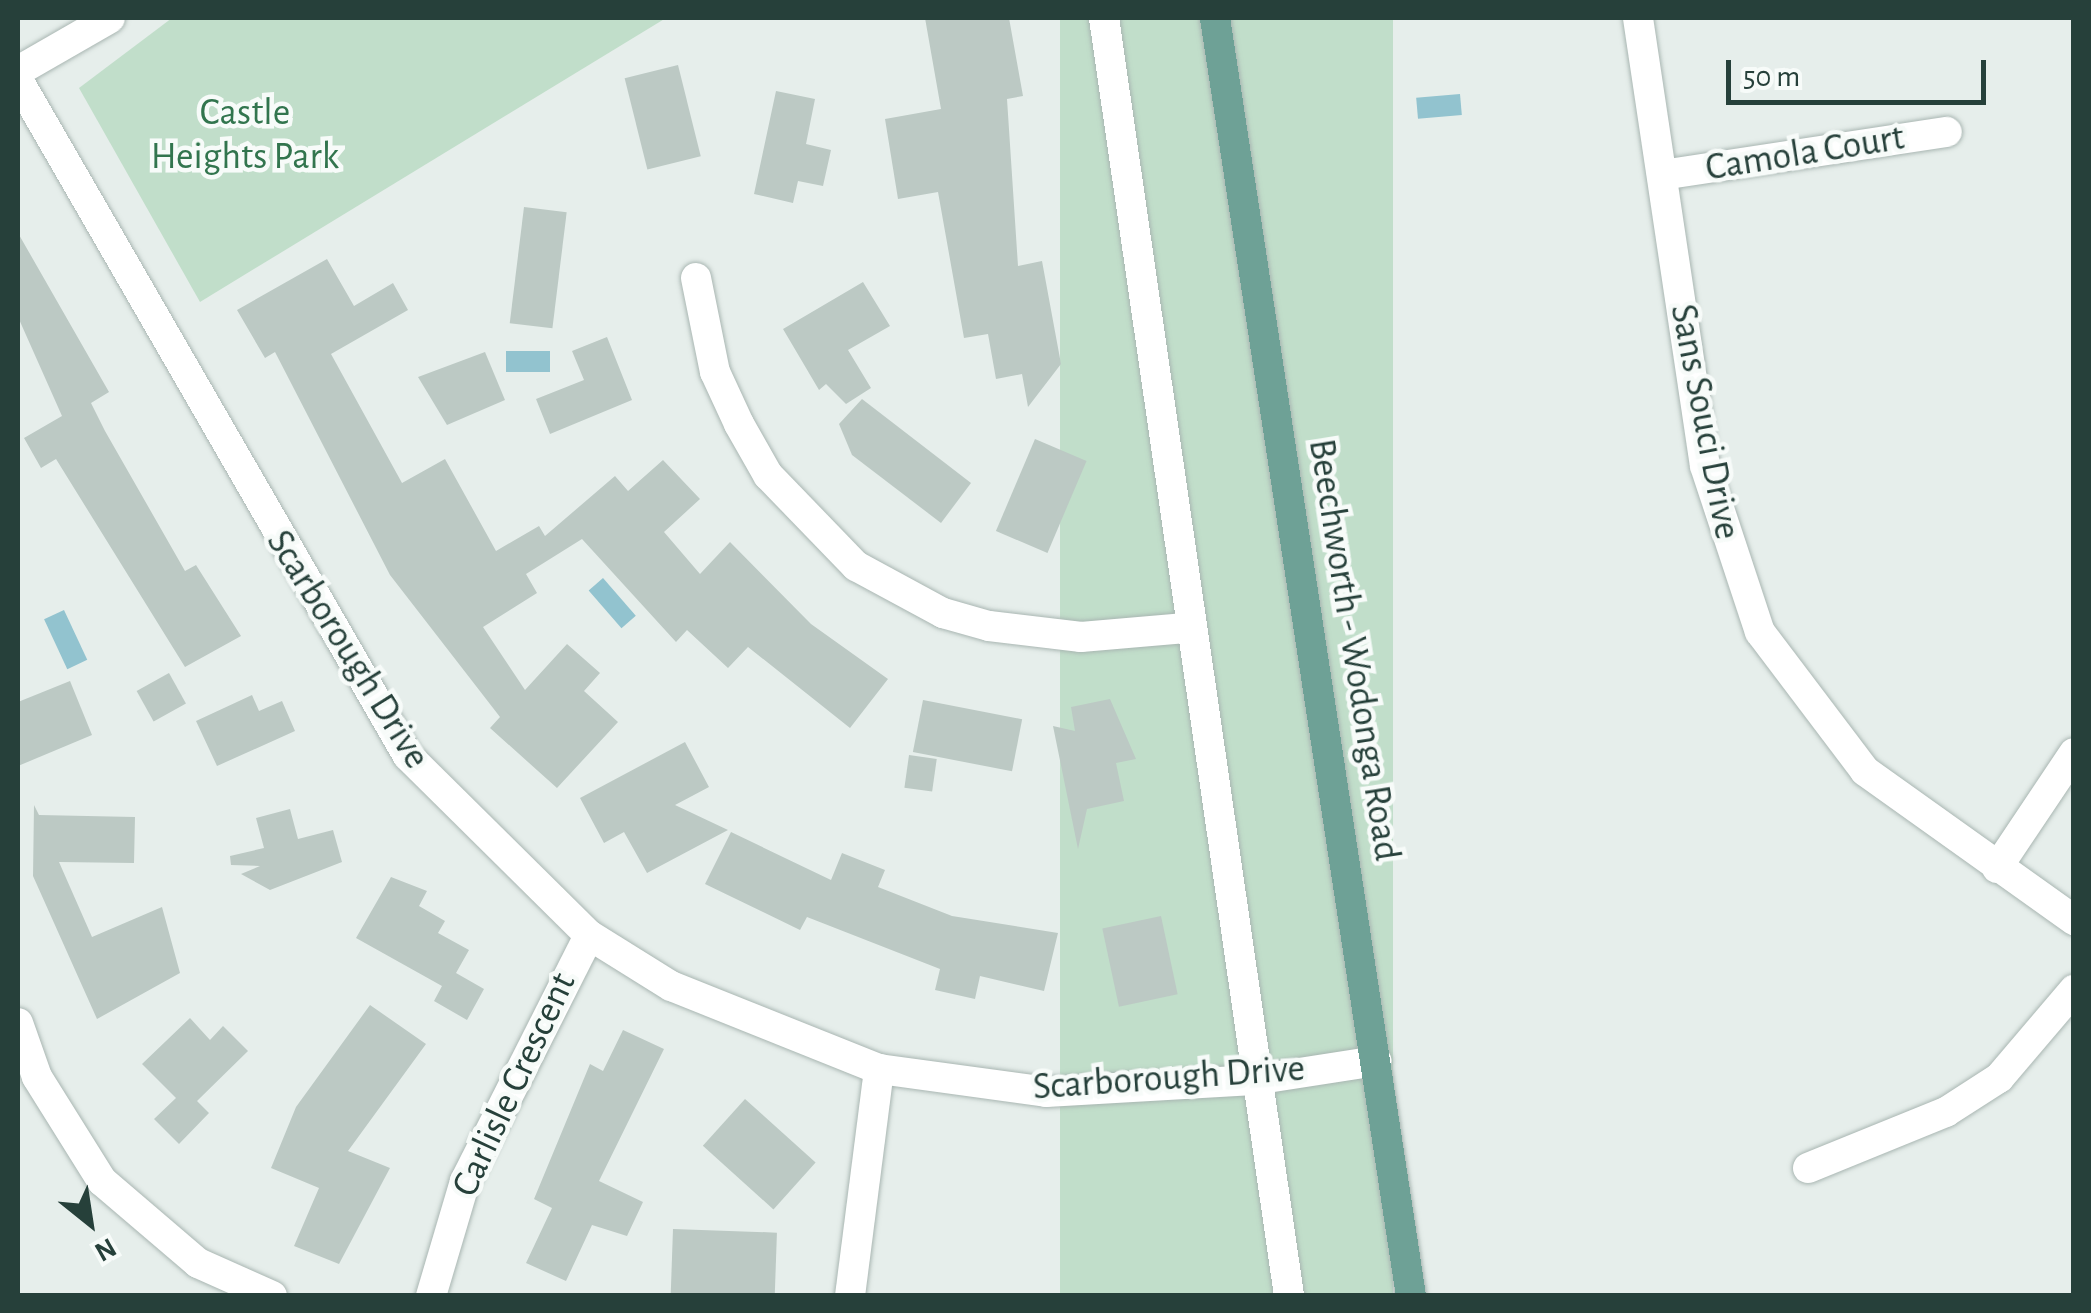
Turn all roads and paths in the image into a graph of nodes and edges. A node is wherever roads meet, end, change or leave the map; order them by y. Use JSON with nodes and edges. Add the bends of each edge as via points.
{"nodes":[{"id":1,"x":110,"y":18,"type":"edge"},
{"id":2,"x":1104,"y":18,"type":"edge"},
{"id":3,"x":1215,"y":18,"type":"edge"},
{"id":4,"x":1638,"y":18,"type":"edge"},
{"id":5,"x":18,"y":71,"type":"edge"},
{"id":6,"x":18,"y":80,"type":"edge"},
{"id":7,"x":1947,"y":132,"type":"dead end"},
{"id":8,"x":1662,"y":176,"type":"junction"},
{"id":9,"x":696,"y":278,"type":"dead end"},
{"id":10,"x":1186,"y":628,"type":"junction"},
{"id":11,"x":2074,"y":753,"type":"edge"},
{"id":12,"x":1997,"y":868,"type":"junction"},
{"id":13,"x":2074,"y":920,"type":"edge"},
{"id":14,"x":589,"y":935,"type":"junction"},
{"id":15,"x":2074,"y":990,"type":"edge"},
{"id":16,"x":18,"y":1023,"type":"edge"},
{"id":17,"x":1376,"y":1061,"type":"junction"},
{"id":18,"x":879,"y":1069,"type":"junction"},
{"id":19,"x":1254,"y":1080,"type":"junction"},
{"id":20,"x":1808,"y":1168,"type":"dead end"},
{"id":21,"x":272,"y":1296,"type":"edge"},
{"id":22,"x":431,"y":1296,"type":"edge"},
{"id":23,"x":850,"y":1296,"type":"edge"},
{"id":24,"x":1289,"y":1296,"type":"edge"},
{"id":25,"x":1411,"y":1296,"type":"edge"}],
"edges":[{"from":1,"to":5,"type":"street"},
{"from":2,"to":10,"type":"street"},
{"from":3,"to":17,"type":"main road","name":"Beechworth - Wodonga Road"},
{"from":4,"to":8,"type":"street","name":"Sans Souci Drive"},
{"from":6,"to":14,"type":"street","name":"Scarborough Drive","via":[[408,756]]},
{"from":7,"to":8,"type":"street","name":"Camola Court"},
{"from":8,"to":12,"type":"street","name":"Sans Souci Drive","via":[[1704,466],[1760,632],[1865,772]]},
{"from":9,"to":10,"type":"street","via":[[715,372],[738,424],[768,476],[856,566],[944,613],[989,626],[1081,637]]},
{"from":10,"to":19,"type":"street"},
{"from":11,"to":12,"type":"street"},
{"from":12,"to":13,"type":"street","name":"Sans Souci Drive"},
{"from":14,"to":18,"type":"street","name":"Scarborough Drive","via":[[688,994]]},
{"from":14,"to":22,"type":"street","name":"Carlisle Crescent","via":[[465,1180]]},
{"from":15,"to":20,"type":"street","via":[[1999,1078],[1946,1112]]},
{"from":16,"to":21,"type":"street","via":[[37,1077],[102,1182],[198,1263]]},
{"from":17,"to":19,"type":"street","name":"Scarborough Drive"},
{"from":17,"to":25,"type":"main road","name":"Beechworth - Wodonga Road"},
{"from":18,"to":19,"type":"street","name":"Scarborough Drive","via":[[1046,1092]]},
{"from":18,"to":23,"type":"street"},
{"from":19,"to":24,"type":"street"}]}
